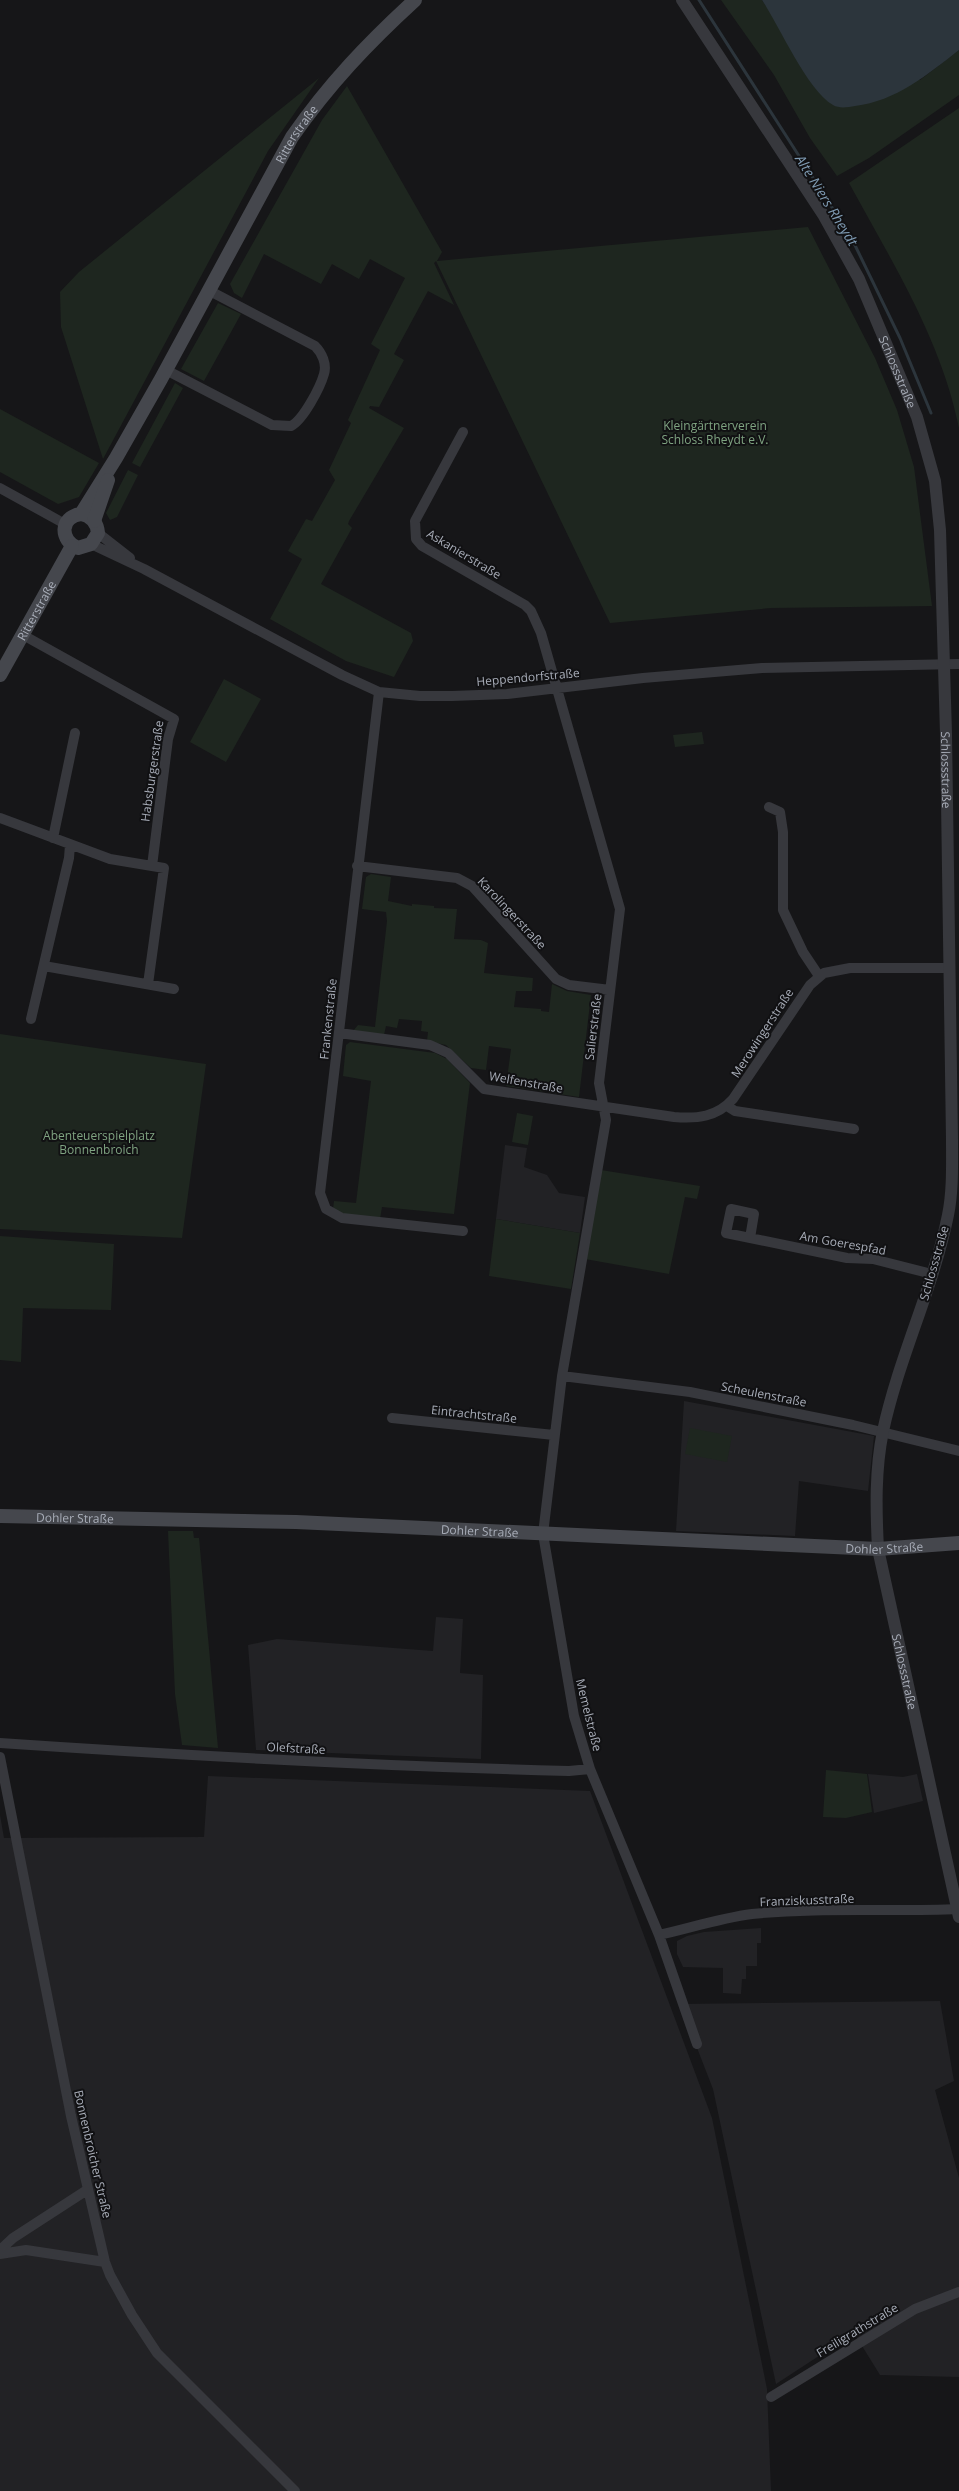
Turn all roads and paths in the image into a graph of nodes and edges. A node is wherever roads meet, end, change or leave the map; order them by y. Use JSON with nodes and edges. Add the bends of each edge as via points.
{"nodes":[{"id":1,"x":415,"y":0,"type":"edge"},
{"id":2,"x":682,"y":0,"type":"edge"},
{"id":3,"x":208,"y":290,"type":"junction"},
{"id":4,"x":166,"y":370,"type":"junction"},
{"id":5,"x":463,"y":432,"type":"dead end"},
{"id":6,"x":116,"y":458,"type":"junction"},
{"id":7,"x":0,"y":488,"type":"edge"},
{"id":8,"x":81,"y":514,"type":"junction"},
{"id":9,"x":65,"y":524,"type":"junction"},
{"id":10,"x":94,"y":533,"type":"junction"},
{"id":11,"x":72,"y":546,"type":"junction"},
{"id":12,"x":23,"y":635,"type":"junction"},
{"id":13,"x":944,"y":664,"type":"junction"},
{"id":14,"x":959,"y":664,"type":"edge"},
{"id":15,"x":0,"y":675,"type":"edge"},
{"id":16,"x":556,"y":687,"type":"junction"},
{"id":17,"x":379,"y":692,"type":"junction"},
{"id":18,"x":75,"y":733,"type":"dead end"},
{"id":19,"x":770,"y":807,"type":"dead end"},
{"id":20,"x":0,"y":818,"type":"edge"},
{"id":21,"x":53,"y":838,"type":"junction"},
{"id":22,"x":70,"y":845,"type":"junction"},
{"id":23,"x":152,"y":866,"type":"junction"},
{"id":24,"x":357,"y":866,"type":"junction"},
{"id":25,"x":44,"y":966,"type":"junction"},
{"id":26,"x":950,"y":968,"type":"junction"},
{"id":27,"x":819,"y":976,"type":"junction"},
{"id":28,"x":148,"y":984,"type":"junction"},
{"id":29,"x":174,"y":989,"type":"dead end"},
{"id":30,"x":610,"y":990,"type":"junction"},
{"id":31,"x":31,"y":1019,"type":"dead end"},
{"id":32,"x":339,"y":1033,"type":"junction"},
{"id":33,"x":728,"y":1106,"type":"junction"},
{"id":34,"x":604,"y":1107,"type":"junction"},
{"id":35,"x":854,"y":1129,"type":"dead end"},
{"id":36,"x":463,"y":1231,"type":"dead end"},
{"id":37,"x":750,"y":1238,"type":"dead end"},
{"id":38,"x":932,"y":1274,"type":"junction"},
{"id":39,"x":562,"y":1376,"type":"junction"},
{"id":40,"x":392,"y":1418,"type":"dead end"},
{"id":41,"x":883,"y":1432,"type":"junction"},
{"id":42,"x":554,"y":1435,"type":"junction"},
{"id":43,"x":959,"y":1450,"type":"edge"},
{"id":44,"x":0,"y":1516,"type":"edge"},
{"id":45,"x":543,"y":1534,"type":"junction"},
{"id":46,"x":959,"y":1543,"type":"edge"},
{"id":47,"x":878,"y":1549,"type":"junction"},
{"id":48,"x":0,"y":1743,"type":"edge"},
{"id":49,"x":0,"y":1757,"type":"edge"},
{"id":50,"x":590,"y":1769,"type":"junction"},
{"id":51,"x":959,"y":1912,"type":"edge"},
{"id":52,"x":659,"y":1935,"type":"junction"},
{"id":53,"x":697,"y":2044,"type":"dead end"},
{"id":54,"x":87,"y":2190,"type":"junction"},
{"id":55,"x":0,"y":2250,"type":"edge"},
{"id":56,"x":0,"y":2254,"type":"edge"},
{"id":57,"x":106,"y":2262,"type":"junction"},
{"id":58,"x":959,"y":2292,"type":"edge"},
{"id":59,"x":771,"y":2397,"type":"dead end"},
{"id":60,"x":295,"y":2491,"type":"edge"}],
"edges":[{"from":1,"to":3,"type":"main road","name":"Ritterstraße","via":[[353,58],[312,108],[278,160]]},
{"from":2,"to":13,"type":"street","name":"Schlossstraße","via":[[824,216],[859,279],[918,417],[935,481],[940,530]]},
{"from":3,"to":4,"type":"main road","name":"Ritterstraße"},
{"from":3,"to":4,"type":"street","via":[[319,350],[325,373],[302,417],[291,426],[272,425]]},
{"from":4,"to":6,"type":"main road","name":"Ritterstraße"},
{"from":5,"to":16,"type":"street","name":"Askanierstraße","via":[[415,521],[416,539],[422,546],[531,611]]},
{"from":6,"to":8,"type":"main road","name":"Ritterstraße"},
{"from":6,"to":10,"type":"main road","name":"Ritterstraße"},
{"from":7,"to":9,"type":"street"},
{"from":8,"to":9,"type":"main road","name":"Ritterstraße"},
{"from":8,"to":10,"type":"main road","via":[[90,516]]},
{"from":9,"to":11,"type":"main road","via":[[64,536]]},
{"from":10,"to":11,"type":"main road","via":[[78,548]]},
{"from":10,"to":17,"type":"street","name":"Heppendorfstraße","via":[[144,569]]},
{"from":11,"to":12,"type":"main road","name":"Ritterstraße"},
{"from":12,"to":15,"type":"main road","name":"Ritterstraße"},
{"from":12,"to":23,"type":"street","name":"Habsburgerstraße","via":[[174,719],[168,739]]},
{"from":13,"to":14,"type":"street","name":"Heppendorfstraße"},
{"from":13,"to":16,"type":"street","name":"Heppendorfstraße","via":[[762,668]]},
{"from":13,"to":26,"type":"street","name":"Schlossstraße"},
{"from":16,"to":17,"type":"street","name":"Heppendorfstraße","via":[[507,694],[452,696]]},
{"from":16,"to":30,"type":"street","name":"Salierstraße","via":[[620,909]]},
{"from":17,"to":24,"type":"street","name":"Frankenstraße"},
{"from":18,"to":21,"type":"street"},
{"from":19,"to":27,"type":"street","via":[[780,812],[783,832],[783,910],[803,952]]},
{"from":20,"to":21,"type":"street"},
{"from":21,"to":22,"type":"street"},
{"from":22,"to":23,"type":"street","via":[[110,859]]},
{"from":22,"to":25,"type":"street"},
{"from":23,"to":28,"type":"street","via":[[164,868]]},
{"from":24,"to":30,"type":"street","name":"Karolingerstraße","via":[[457,878],[472,886],[556,979],[569,986]]},
{"from":24,"to":32,"type":"street","name":"Frankenstraße"},
{"from":25,"to":28,"type":"street"},
{"from":25,"to":31,"type":"street"},
{"from":26,"to":27,"type":"street","via":[[850,968]]},
{"from":26,"to":38,"type":"street","name":"Schlossstraße","via":[[951,1182],[948,1214]]},
{"from":27,"to":33,"type":"street","name":"Merowingerstraße","via":[[802,995]]},
{"from":28,"to":29,"type":"street"},
{"from":30,"to":34,"type":"street","name":"Salierstraße","via":[[599,1083]]},
{"from":32,"to":34,"type":"street","name":"Welfenstraße","via":[[430,1045],[448,1053],[484,1089]]},
{"from":32,"to":36,"type":"street","name":"Frankenstraße","via":[[320,1193],[326,1209],[342,1218]]},
{"from":33,"to":34,"type":"street","via":[[705,1117],[687,1118]]},
{"from":33,"to":35,"type":"street","via":[[735,1111]]},
{"from":34,"to":39,"type":"street","name":"Salierstraße","via":[[606,1120]]},
{"from":37,"to":38,"type":"street","name":"Am Goerespfad","via":[[847,1258],[873,1259]]},
{"from":38,"to":41,"type":"street","name":"Schlossstraße"},
{"from":39,"to":41,"type":"street","name":"Scheulenstraße","via":[[690,1392]]},
{"from":39,"to":42,"type":"street","name":"Memelstraße"},
{"from":40,"to":42,"type":"street","name":"Eintrachtstraße"},
{"from":41,"to":43,"type":"street","name":"Scheulenstraße"},
{"from":41,"to":47,"type":"street","name":"Schlossstraße","via":[[877,1488]]},
{"from":42,"to":45,"type":"street","name":"Memelstraße"},
{"from":44,"to":45,"type":"main road","name":"Dohler Straße","via":[[286,1522]]},
{"from":45,"to":47,"type":"main road","name":"Dohler Straße"},
{"from":45,"to":50,"type":"street","name":"Memelstraße","via":[[574,1716]]},
{"from":46,"to":47,"type":"main road","name":"Dohler Straße"},
{"from":47,"to":51,"type":"street","name":"Schlossstraße"},
{"from":48,"to":50,"type":"street","name":"Olefstraße","via":[[410,1767]]},
{"from":49,"to":54,"type":"street","name":"Bonnenbroicher Straße"},
{"from":50,"to":52,"type":"street","name":"Memelstraße"},
{"from":51,"to":52,"type":"street","name":"Franziskusstraße","via":[[752,1914]]},
{"from":52,"to":53,"type":"street","name":"Memelstraße"},
{"from":54,"to":55,"type":"street"},
{"from":54,"to":57,"type":"street","name":"Bonnenbroicher Straße"},
{"from":56,"to":57,"type":"street","via":[[26,2250]]},
{"from":57,"to":60,"type":"street","name":"Bonnenbroicher Straße","via":[[132,2315],[157,2352]]},
{"from":58,"to":59,"type":"street","name":"Freiligrathstraße","via":[[915,2309]]}]}
